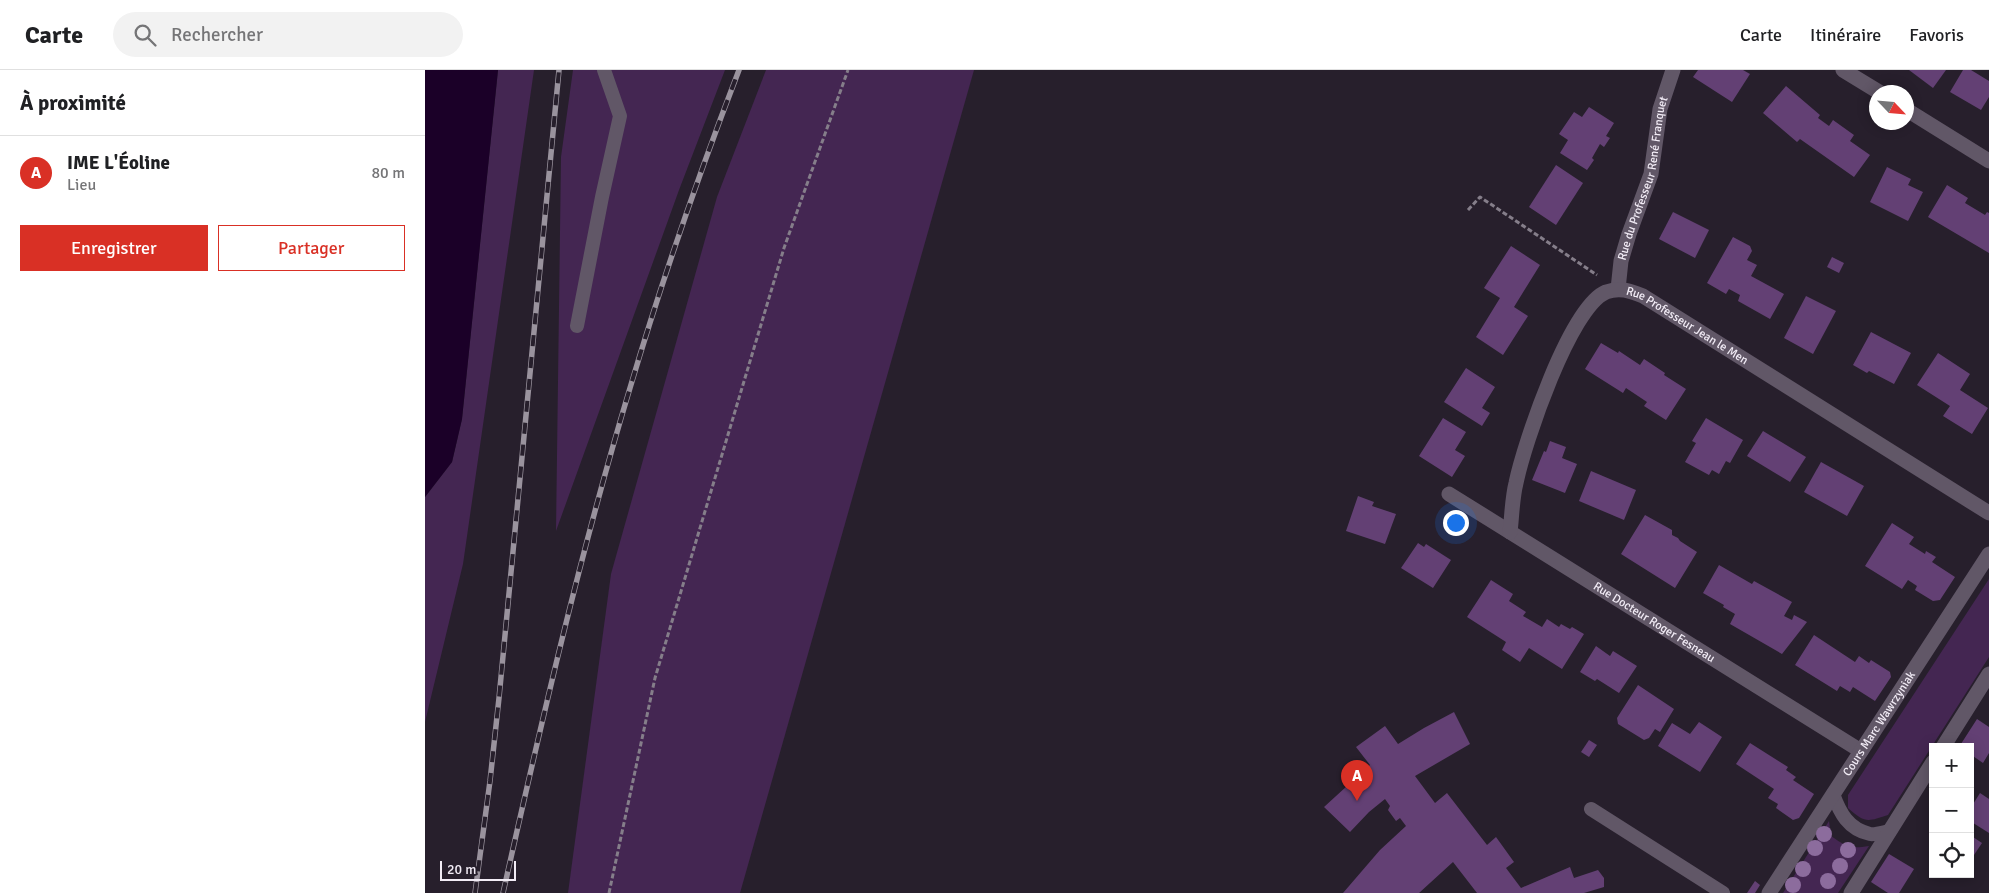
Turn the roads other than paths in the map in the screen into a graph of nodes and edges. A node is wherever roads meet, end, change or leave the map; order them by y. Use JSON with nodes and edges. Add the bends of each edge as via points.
{"nodes":[{"id":1,"x":604,"y":70,"type":"edge"},
{"id":2,"x":1673,"y":70,"type":"edge"},
{"id":3,"x":1843,"y":70,"type":"edge"},
{"id":4,"x":1869,"y":86,"type":"edge"},
{"id":5,"x":1914,"y":114,"type":"edge"},
{"id":6,"x":1989,"y":161,"type":"edge"},
{"id":7,"x":1618,"y":289,"type":"junction"},
{"id":8,"x":577,"y":326,"type":"dead end"},
{"id":9,"x":1449,"y":494,"type":"dead end"},
{"id":10,"x":1989,"y":513,"type":"edge"},
{"id":11,"x":1511,"y":532,"type":"junction"},
{"id":12,"x":1989,"y":554,"type":"edge"},
{"id":13,"x":1989,"y":674,"type":"edge"},
{"id":14,"x":1946,"y":743,"type":"edge"},
{"id":15,"x":1861,"y":752,"type":"junction"},
{"id":16,"x":1929,"y":768,"type":"edge"},
{"id":17,"x":1833,"y":794,"type":"junction"},
{"id":18,"x":1591,"y":809,"type":"dead end"},
{"id":19,"x":1890,"y":831,"type":"junction"},
{"id":20,"x":1723,"y":893,"type":"edge"},
{"id":21,"x":1769,"y":893,"type":"edge"},
{"id":22,"x":1851,"y":893,"type":"edge"}],
"edges":[{"from":1,"to":8,"type":"lane","via":[[620,116]]},
{"from":2,"to":7,"type":"street","name":"Rue du Professeur René Franquet","via":[[1660,110],[1651,174],[1621,261]]},
{"from":3,"to":4,"type":"street"},
{"from":5,"to":6,"type":"street"},
{"from":7,"to":10,"type":"street","name":"Rue Professeur Jean le Men","via":[[1643,296]]},
{"from":7,"to":11,"type":"street","name":"Rue Professeur Jean le Men","via":[[1595,299],[1588,309],[1569,338],[1540,402],[1515,484]]},
{"from":9,"to":11,"type":"street","name":"Rue Docteur Roger Fesneau"},
{"from":11,"to":15,"type":"street","name":"Rue Docteur Roger Fesneau"},
{"from":12,"to":15,"type":"street","name":"Cours Marc Wawrzyniak"},
{"from":13,"to":14,"type":"street"},
{"from":15,"to":17,"type":"street","name":"Cours Marc Wawrzyniak"},
{"from":16,"to":19,"type":"street"},
{"from":17,"to":19,"type":"lane","via":[[1839,813],[1854,827],[1871,835]]},
{"from":17,"to":21,"type":"street","name":"Cours Marc Wawrzyniak"},
{"from":18,"to":20,"type":"lane"},
{"from":19,"to":22,"type":"street"}]}
